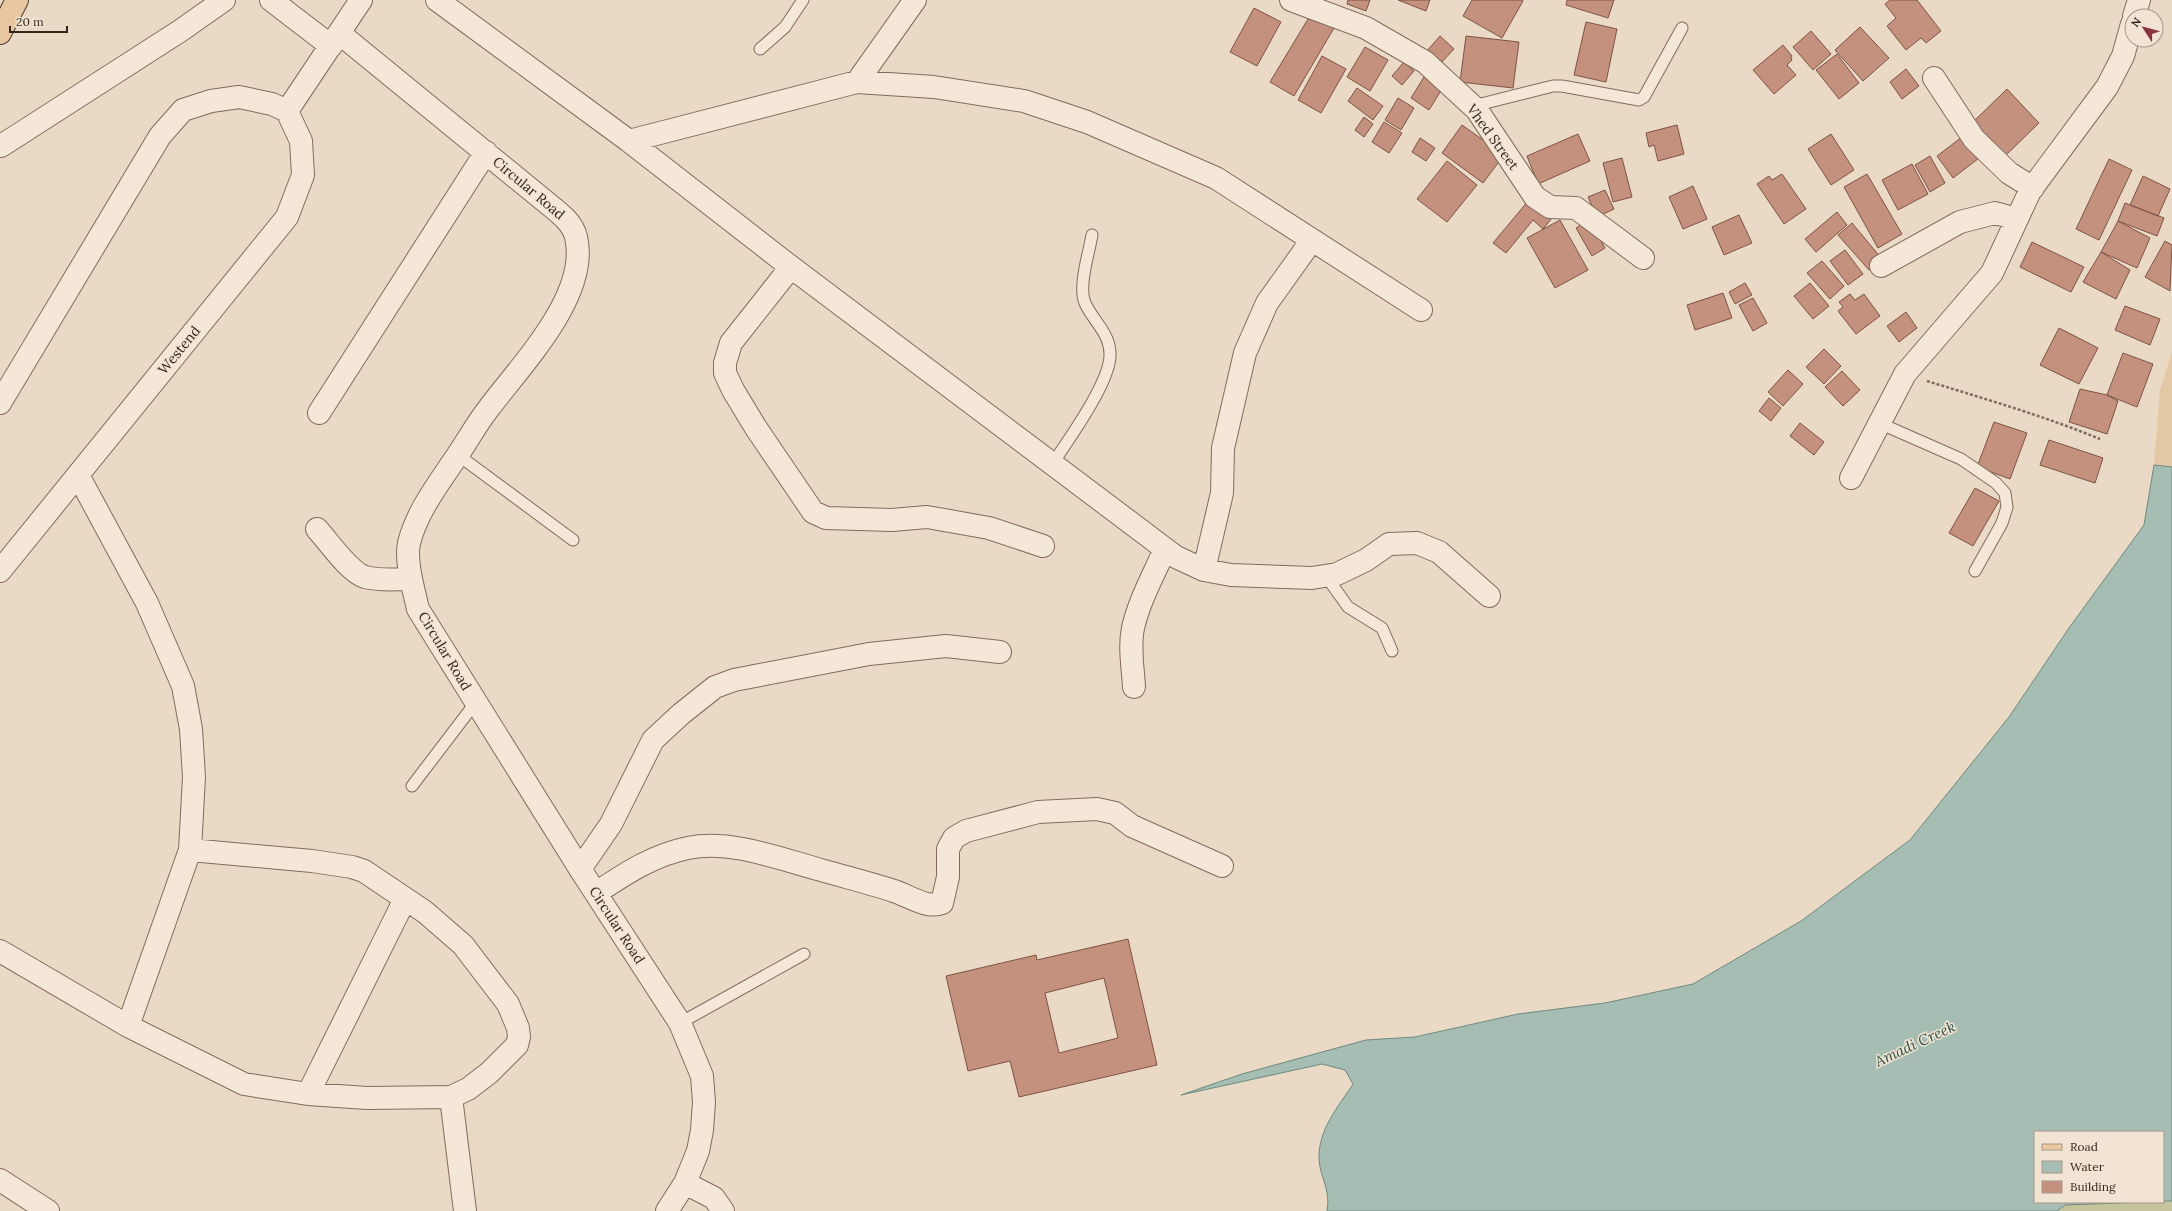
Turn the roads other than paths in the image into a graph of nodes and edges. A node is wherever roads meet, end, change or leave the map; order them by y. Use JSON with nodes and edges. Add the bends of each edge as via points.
{"nodes":[{"id":1,"x":17,"y":0,"type":"edge"},
{"id":2,"x":224,"y":0,"type":"edge"},
{"id":3,"x":271,"y":0,"type":"edge"},
{"id":4,"x":361,"y":0,"type":"edge"},
{"id":5,"x":437,"y":0,"type":"edge"},
{"id":6,"x":803,"y":0,"type":"edge"},
{"id":7,"x":915,"y":0,"type":"edge"},
{"id":8,"x":1291,"y":0,"type":"edge"},
{"id":9,"x":1682,"y":28,"type":"dead end"},
{"id":10,"x":0,"y":33,"type":"edge"},
{"id":11,"x":335,"y":39,"type":"junction"},
{"id":12,"x":2124,"y":48,"type":"edge"},
{"id":13,"x":760,"y":49,"type":"dead end"},
{"id":14,"x":1934,"y":78,"type":"dead end"},
{"id":15,"x":857,"y":82,"type":"junction"},
{"id":16,"x":1473,"y":106,"type":"junction"},
{"id":17,"x":287,"y":111,"type":"junction"},
{"id":18,"x":629,"y":141,"type":"junction"},
{"id":19,"x":1,"y":146,"type":"edge"},
{"id":20,"x":486,"y":152,"type":"junction"},
{"id":21,"x":2033,"y":188,"type":"junction"},
{"id":22,"x":2017,"y":219,"type":"junction"},
{"id":23,"x":1092,"y":234,"type":"dead end"},
{"id":24,"x":1312,"y":240,"type":"junction"},
{"id":25,"x":1643,"y":258,"type":"dead end"},
{"id":26,"x":1881,"y":266,"type":"dead end"},
{"id":27,"x":791,"y":267,"type":"junction"},
{"id":28,"x":1421,"y":310,"type":"dead end"},
{"id":29,"x":0,"y":403,"type":"edge"},
{"id":30,"x":319,"y":413,"type":"dead end"},
{"id":31,"x":1879,"y":422,"type":"junction"},
{"id":32,"x":458,"y":455,"type":"junction"},
{"id":33,"x":1053,"y":463,"type":"junction"},
{"id":34,"x":78,"y":475,"type":"junction"},
{"id":35,"x":1851,"y":478,"type":"dead end"},
{"id":36,"x":317,"y":529,"type":"dead end"},
{"id":37,"x":573,"y":540,"type":"dead end"},
{"id":38,"x":1044,"y":546,"type":"dead end"},
{"id":39,"x":1165,"y":549,"type":"junction"},
{"id":40,"x":1204,"y":570,"type":"junction"},
{"id":41,"x":0,"y":571,"type":"edge"},
{"id":42,"x":1975,"y":571,"type":"dead end"},
{"id":43,"x":1326,"y":576,"type":"junction"},
{"id":44,"x":411,"y":579,"type":"junction"},
{"id":45,"x":1490,"y":596,"type":"dead end"},
{"id":46,"x":1392,"y":651,"type":"dead end"},
{"id":47,"x":1000,"y":652,"type":"dead end"},
{"id":48,"x":1134,"y":687,"type":"dead end"},
{"id":49,"x":476,"y":702,"type":"junction"},
{"id":50,"x":412,"y":786,"type":"dead end"},
{"id":51,"x":190,"y":850,"type":"junction"},
{"id":52,"x":1222,"y":866,"type":"dead end"},
{"id":53,"x":580,"y":869,"type":"junction"},
{"id":54,"x":596,"y":893,"type":"junction"},
{"id":55,"x":405,"y":899,"type":"junction"},
{"id":56,"x":0,"y":951,"type":"edge"},
{"id":57,"x":804,"y":954,"type":"dead end"},
{"id":58,"x":680,"y":1023,"type":"junction"},
{"id":59,"x":128,"y":1026,"type":"junction"},
{"id":60,"x":308,"y":1094,"type":"junction"},
{"id":61,"x":451,"y":1097,"type":"junction"},
{"id":62,"x":0,"y":1180,"type":"edge"},
{"id":63,"x":685,"y":1183,"type":"junction"},
{"id":64,"x":48,"y":1211,"type":"edge"},
{"id":65,"x":465,"y":1211,"type":"edge"},
{"id":66,"x":667,"y":1211,"type":"edge"},
{"id":67,"x":723,"y":1211,"type":"edge"}],
"edges":[{"from":1,"to":10,"type":"main road"},
{"from":2,"to":19,"type":"street"},
{"from":3,"to":11,"type":"street","name":"Circular Road"},
{"from":4,"to":11,"type":"street"},
{"from":5,"to":18,"type":"street"},
{"from":6,"to":13,"type":"lane","via":[[785,27]]},
{"from":7,"to":15,"type":"street"},
{"from":8,"to":16,"type":"street","name":"Vhed Street","via":[[1366,28],[1425,62]]},
{"from":9,"to":16,"type":"lane","via":[[1644,98],[1639,100],[1553,86]]},
{"from":11,"to":17,"type":"street"},
{"from":11,"to":20,"type":"street","name":"Circular Road"},
{"from":12,"to":21,"type":"street","via":[[2107,87]]},
{"from":14,"to":21,"type":"street","via":[[1974,139],[2010,173]]},
{"from":15,"to":18,"type":"street"},
{"from":15,"to":24,"type":"street","via":[[934,87],[1024,101],[1087,122],[1216,178]]},
{"from":16,"to":25,"type":"street","name":"Vhed Street","via":[[1535,197],[1550,207],[1576,208]]},
{"from":17,"to":29,"type":"street","via":[[272,104],[239,97],[211,100],[183,110],[160,136]]},
{"from":17,"to":34,"type":"street","name":"Westend","via":[[301,141],[303,175],[287,217]]},
{"from":18,"to":27,"type":"street"},
{"from":20,"to":30,"type":"street"},
{"from":20,"to":32,"type":"street","name":"Circular Road","via":[[568,221],[576,236],[577,251],[571,287],[559,315]]},
{"from":21,"to":22,"type":"street"},
{"from":22,"to":26,"type":"street","via":[[1995,212],[1960,222]]},
{"from":22,"to":31,"type":"street","via":[[1992,273],[1905,374]]},
{"from":23,"to":33,"type":"lane","via":[[1082,287],[1084,302],[1106,335],[1110,354],[1106,374]]},
{"from":24,"to":28,"type":"street"},
{"from":24,"to":40,"type":"street","via":[[1267,303],[1245,353],[1223,448],[1222,493]]},
{"from":27,"to":33,"type":"street"},
{"from":27,"to":38,"type":"street","via":[[731,343],[725,372],[756,428],[813,512],[826,518],[892,520],[927,517],[989,528]]},
{"from":31,"to":35,"type":"street"},
{"from":31,"to":42,"type":"lane","via":[[1960,459],[2005,493],[2007,507],[2002,523]]},
{"from":32,"to":37,"type":"lane"},
{"from":32,"to":44,"type":"street","name":"Circular Road","via":[[426,503],[414,528],[409,546]]},
{"from":33,"to":39,"type":"street"},
{"from":34,"to":41,"type":"street","name":"Westend"},
{"from":34,"to":51,"type":"street","via":[[147,603],[183,686],[191,729],[194,776]]},
{"from":36,"to":44,"type":"street","via":[[351,568],[363,576],[377,579]]},
{"from":39,"to":40,"type":"street"},
{"from":39,"to":48,"type":"street","via":[[1141,604],[1133,630]]},
{"from":40,"to":43,"type":"street","via":[[1231,575],[1312,578]]},
{"from":43,"to":45,"type":"street","via":[[1337,574],[1366,560],[1389,544],[1417,543],[1439,552]]},
{"from":43,"to":46,"type":"lane","via":[[1348,607],[1382,628]]},
{"from":44,"to":49,"type":"street","name":"Circular Road","via":[[418,609]]},
{"from":47,"to":53,"type":"street","via":[[946,646],[869,654],[734,680],[715,687],[680,714],[653,740],[611,824]]},
{"from":49,"to":50,"type":"lane"},
{"from":49,"to":53,"type":"street","name":"Circular Road"},
{"from":51,"to":55,"type":"street","via":[[352,867]]},
{"from":51,"to":59,"type":"street"},
{"from":52,"to":54,"type":"street","via":[[1132,826],[1115,813],[1097,809],[1078,809],[1038,812],[966,831],[954,838],[948,849],[945,896],[942,903],[937,905],[757,852],[711,845],[688,848],[648,860]]},
{"from":53,"to":54,"type":"street","name":"Circular Road"},
{"from":54,"to":58,"type":"street","name":"Circular Road"},
{"from":55,"to":60,"type":"street"},
{"from":55,"to":61,"type":"street","via":[[425,912],[463,945],[508,1004],[518,1028],[519,1041],[511,1052],[468,1089]]},
{"from":56,"to":59,"type":"street"},
{"from":57,"to":58,"type":"lane"},
{"from":58,"to":63,"type":"street","name":"Circular Road","via":[[702,1076],[704,1102],[698,1151]]},
{"from":59,"to":60,"type":"street","via":[[244,1084]]},
{"from":60,"to":61,"type":"street","via":[[367,1098]]},
{"from":61,"to":65,"type":"street"},
{"from":62,"to":64,"type":"street"},
{"from":63,"to":66,"type":"street","name":"Circular Road"},
{"from":63,"to":67,"type":"street","via":[[714,1198]]}]}
